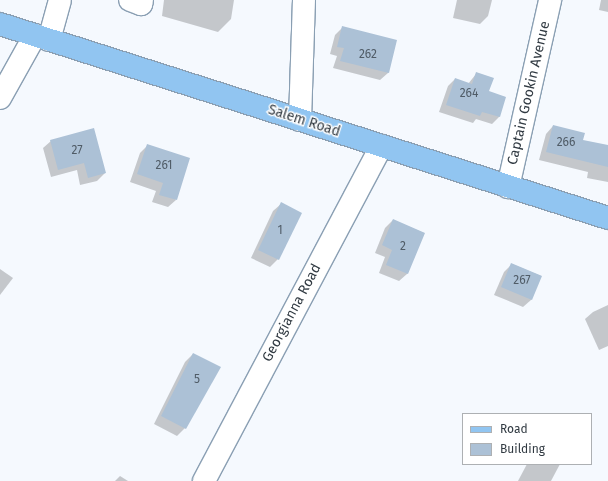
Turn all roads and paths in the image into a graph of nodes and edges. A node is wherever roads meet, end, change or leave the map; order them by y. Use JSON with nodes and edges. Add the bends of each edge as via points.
{"nodes":[{"id":1,"x":60,"y":0,"type":"edge"},
{"id":2,"x":130,"y":0,"type":"edge"},
{"id":3,"x":142,"y":0,"type":"edge"},
{"id":4,"x":304,"y":0,"type":"edge"},
{"id":5,"x":550,"y":0,"type":"edge"},
{"id":6,"x":0,"y":24,"type":"edge"},
{"id":7,"x":42,"y":38,"type":"junction"},
{"id":8,"x":0,"y":98,"type":"edge"},
{"id":9,"x":300,"y":120,"type":"junction"},
{"id":10,"x":381,"y":146,"type":"junction"},
{"id":11,"x":508,"y":187,"type":"junction"},
{"id":12,"x":608,"y":218,"type":"edge"},
{"id":13,"x":204,"y":481,"type":"edge"}],
"edges":[{"from":1,"to":7,"type":"street"},
{"from":2,"to":3,"type":"street","via":[[141,4]]},
{"from":4,"to":9,"type":"street"},
{"from":5,"to":11,"type":"street","name":"Captain Gookin Avenue"},
{"from":6,"to":7,"type":"main road","name":"Salem Road"},
{"from":7,"to":8,"type":"street"},
{"from":7,"to":9,"type":"main road","name":"Salem Road"},
{"from":9,"to":10,"type":"main road","name":"Salem Road"},
{"from":10,"to":11,"type":"main road","name":"Salem Road"},
{"from":10,"to":13,"type":"street","name":"Georgianna Road"},
{"from":11,"to":12,"type":"main road","name":"Salem Road"}]}
